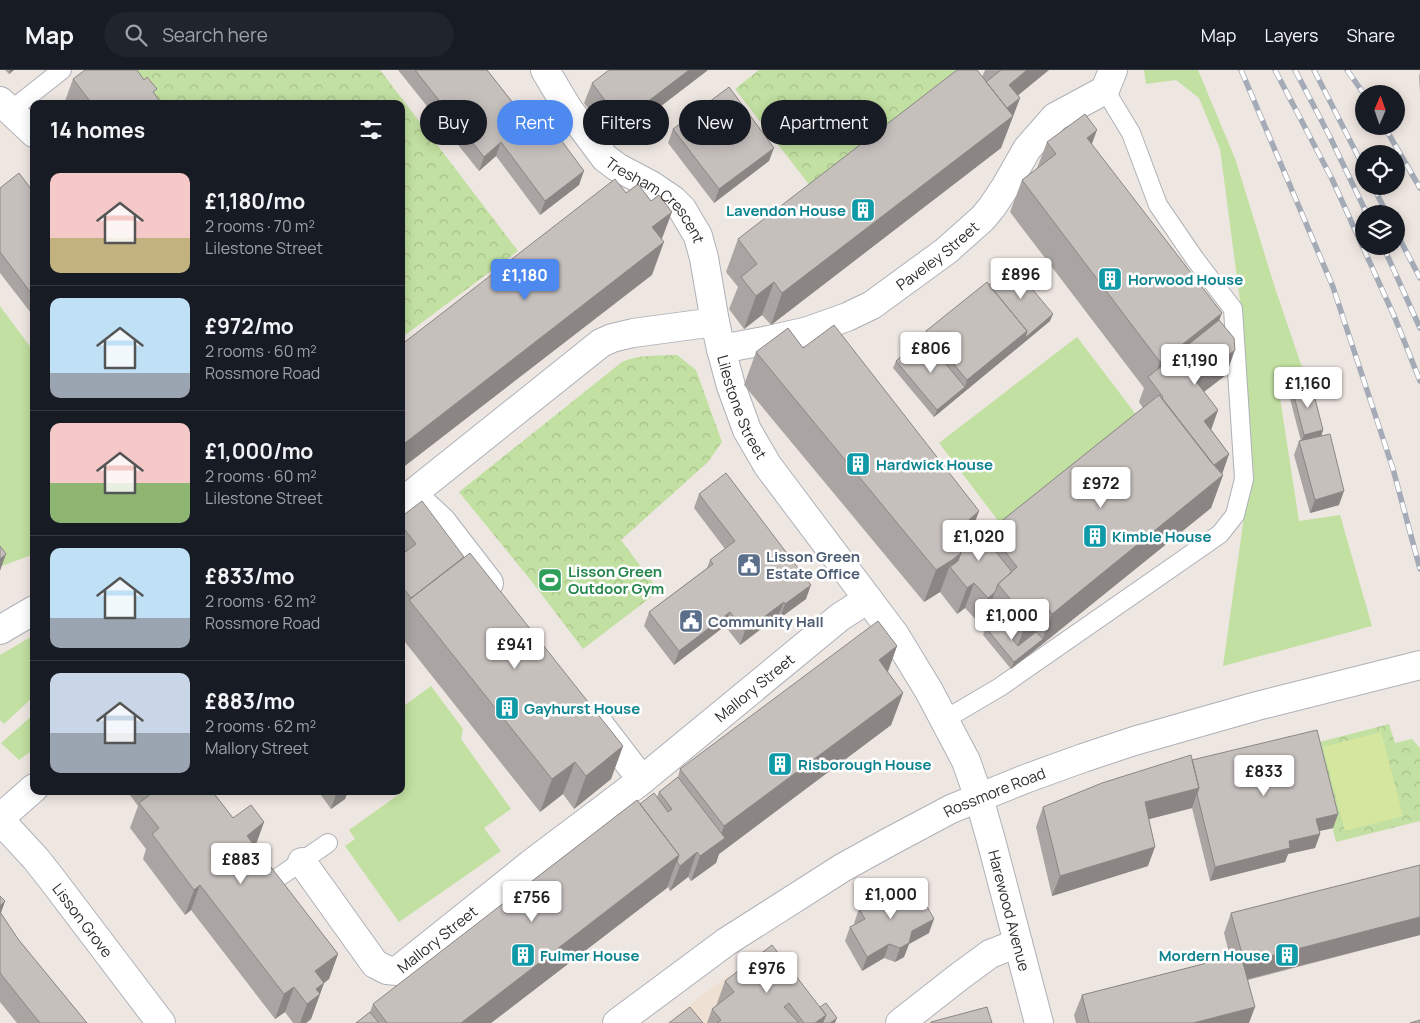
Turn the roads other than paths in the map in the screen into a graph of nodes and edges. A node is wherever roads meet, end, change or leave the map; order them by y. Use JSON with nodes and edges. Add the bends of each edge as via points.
{"nodes":[{"id":1,"x":62,"y":70,"type":"edge"},
{"id":2,"x":545,"y":70,"type":"edge"},
{"id":3,"x":1109,"y":80,"type":"edge"},
{"id":4,"x":3,"y":104,"type":"edge"},
{"id":5,"x":30,"y":129,"type":"edge"},
{"id":6,"x":715,"y":322,"type":"junction"},
{"id":7,"x":721,"y":349,"type":"junction"},
{"id":8,"x":407,"y":498,"type":"edge"},
{"id":9,"x":502,"y":599,"type":"edge"},
{"id":10,"x":868,"y":599,"type":"junction"},
{"id":11,"x":30,"y":612,"type":"edge"},
{"id":12,"x":0,"y":630,"type":"edge"},
{"id":13,"x":1420,"y":665,"type":"edge"},
{"id":14,"x":586,"y":707,"type":"edge"},
{"id":15,"x":944,"y":720,"type":"junction"},
{"id":16,"x":642,"y":780,"type":"junction"},
{"id":17,"x":30,"y":792,"type":"edge"},
{"id":18,"x":979,"y":798,"type":"junction"},
{"id":19,"x":0,"y":819,"type":"edge"},
{"id":20,"x":328,"y":843,"type":"dead end"},
{"id":21,"x":302,"y":862,"type":"junction"},
{"id":22,"x":279,"y":877,"type":"edge"},
{"id":23,"x":1018,"y":943,"type":"junction"},
{"id":24,"x":161,"y":1023,"type":"edge"},
{"id":25,"x":617,"y":1023,"type":"edge"},
{"id":26,"x":900,"y":1023,"type":"edge"},
{"id":27,"x":1038,"y":1023,"type":"edge"}],
"edges":[{"from":1,"to":4,"type":"lane","via":[[15,107]]},
{"from":2,"to":6,"type":"street","name":"Tresham Crescent","via":[[567,107],[605,158],[673,200],[691,223],[704,258]]},
{"from":3,"to":7,"type":"street","name":"Paveley Street","via":[[1055,117],[1027,149],[992,207],[967,234],[872,305],[808,331]]},
{"from":3,"to":15,"type":"lane","name":"Paveley Street","via":[[1158,204],[1233,309],[1244,479],[1235,515],[1220,534],[1000,686]]},
{"from":4,"to":5,"type":"street"},
{"from":6,"to":7,"type":"street","name":"Lilestone Street"},
{"from":6,"to":8,"type":"street","via":[[633,333],[602,343]]},
{"from":7,"to":10,"type":"street","name":"Lilestone Street","via":[[740,412],[755,446]]},
{"from":8,"to":9,"type":"street","via":[[442,522]]},
{"from":10,"to":15,"type":"street","name":"Lilestone Street","via":[[895,635]]},
{"from":10,"to":16,"type":"street","name":"Mallory Street","via":[[840,617]]},
{"from":11,"to":12,"type":"street"},
{"from":13,"to":18,"type":"street","name":"Rossmore Road","via":[[1142,739]]},
{"from":14,"to":16,"type":"street"},
{"from":15,"to":18,"type":"street","name":"Lilestone Street","via":[[966,761]]},
{"from":16,"to":21,"type":"street","name":"Mallory Street","via":[[397,971],[375,964]]},
{"from":17,"to":19,"type":"street"},
{"from":18,"to":23,"type":"street","name":"Harewood Avenue"},
{"from":18,"to":25,"type":"street","name":"Rossmore Road","via":[[951,809],[842,868],[726,942]]},
{"from":19,"to":24,"type":"street","name":"Lisson Grove","via":[[51,878]]},
{"from":20,"to":21,"type":"lane"},
{"from":21,"to":22,"type":"lane"},
{"from":23,"to":26,"type":"street","via":[[990,954]]},
{"from":23,"to":27,"type":"street","name":"Harewood Avenue"}]}
